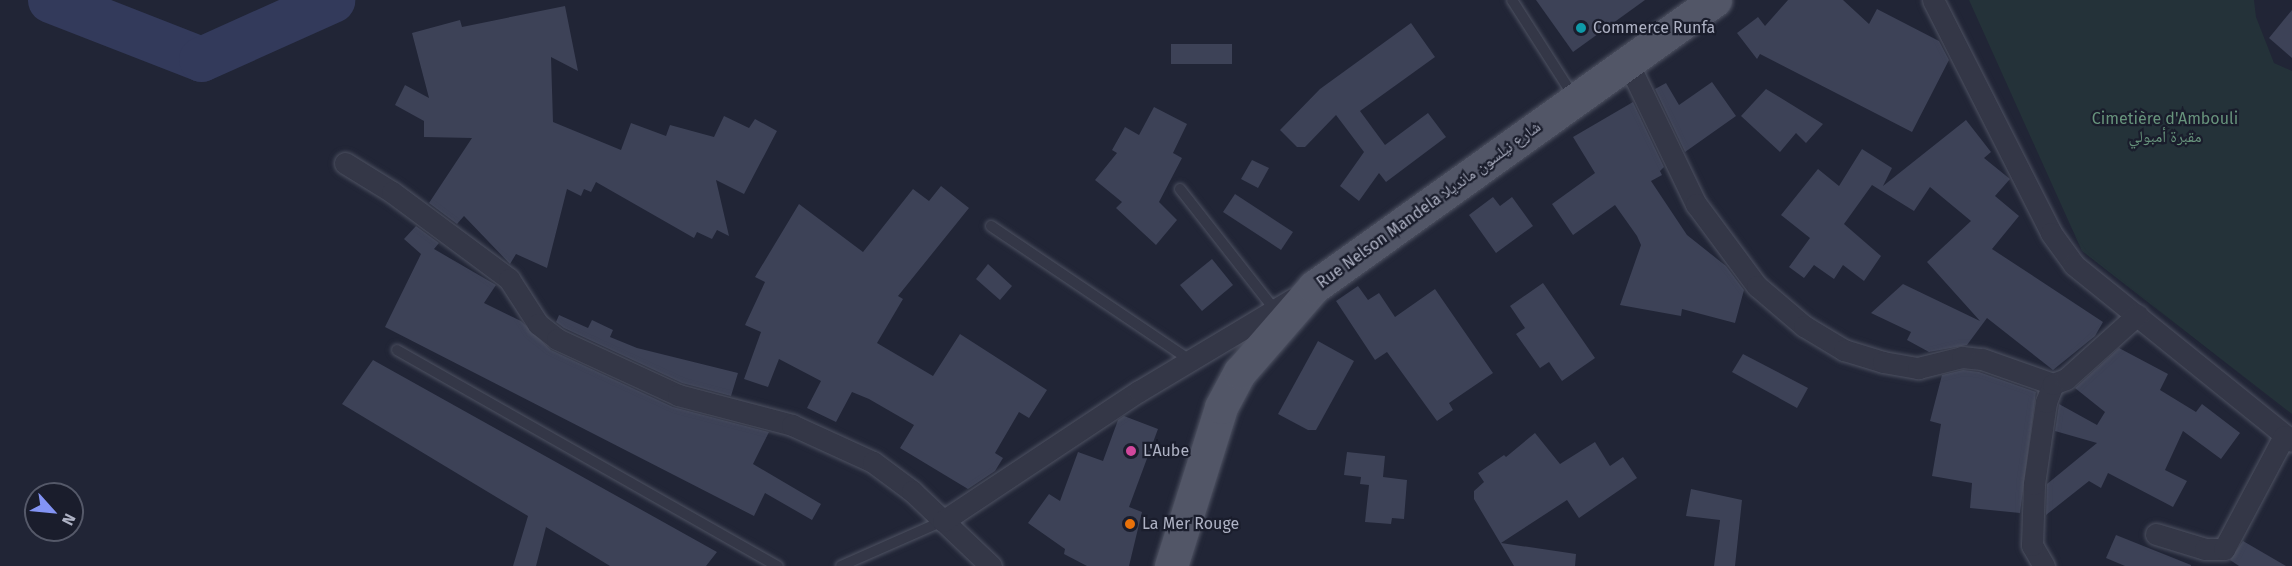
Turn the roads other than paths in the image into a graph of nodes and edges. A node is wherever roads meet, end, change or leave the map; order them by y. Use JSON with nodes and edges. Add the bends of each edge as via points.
{"nodes":[{"id":1,"x":1512,"y":0,"type":"edge"},
{"id":2,"x":1715,"y":0,"type":"edge"},
{"id":3,"x":1933,"y":0,"type":"edge"},
{"id":4,"x":1628,"y":63,"type":"junction"},
{"id":5,"x":1576,"y":100,"type":"junction"},
{"id":6,"x":345,"y":164,"type":"dead end"},
{"id":7,"x":1180,"y":189,"type":"dead end"},
{"id":8,"x":991,"y":226,"type":"dead end"},
{"id":9,"x":1314,"y":286,"type":"junction"},
{"id":10,"x":1275,"y":310,"type":"junction"},
{"id":11,"x":2137,"y":315,"type":"junction"},
{"id":12,"x":397,"y":350,"type":"dead end"},
{"id":13,"x":1190,"y":360,"type":"junction"},
{"id":14,"x":2053,"y":384,"type":"junction"},
{"id":15,"x":2288,"y":438,"type":"edge"},
{"id":16,"x":943,"y":521,"type":"junction"},
{"id":17,"x":2156,"y":534,"type":"dead end"},
{"id":18,"x":778,"y":566,"type":"edge"},
{"id":19,"x":841,"y":566,"type":"edge"},
{"id":20,"x":991,"y":566,"type":"edge"},
{"id":21,"x":1171,"y":566,"type":"edge"},
{"id":22,"x":2044,"y":566,"type":"edge"}],
"edges":[{"from":1,"to":5,"type":"lane"},
{"from":2,"to":4,"type":"main road","name":"Rue Nelson Mandela شارع نيلسون مانديلا"},
{"from":3,"to":11,"type":"street","via":[[2051,233],[2074,265]]},
{"from":4,"to":5,"type":"main road","name":"Rue Nelson Mandela شارع نيلسون مانديلا"},
{"from":4,"to":14,"type":"street","via":[[1696,204],[1757,286],[1804,326],[1844,350],[1883,362],[1918,368],[1962,357],[1982,359]]},
{"from":5,"to":9,"type":"main road","name":"Rue Nelson Mandela شارع نيلسون مانديلا"},
{"from":6,"to":16,"type":"street","via":[[392,192],[509,279],[538,324],[557,339],[678,395],[792,424],[873,462],[912,490]]},
{"from":7,"to":10,"type":"lane"},
{"from":8,"to":13,"type":"lane"},
{"from":9,"to":10,"type":"street"},
{"from":9,"to":21,"type":"main road","name":"Rue Nelson Mandela شارع نيلسون مانديلا","via":[[1240,372],[1221,407]]},
{"from":10,"to":13,"type":"street"},
{"from":11,"to":14,"type":"street","via":[[2066,379]]},
{"from":11,"to":15,"type":"street"},
{"from":12,"to":18,"type":"lane"},
{"from":13,"to":16,"type":"street"},
{"from":14,"to":22,"type":"street","via":[[2046,402],[2034,484],[2032,545]]},
{"from":15,"to":17,"type":"street","via":[[2224,549],[2205,549]]},
{"from":16,"to":19,"type":"lane"},
{"from":16,"to":20,"type":"street"}]}
